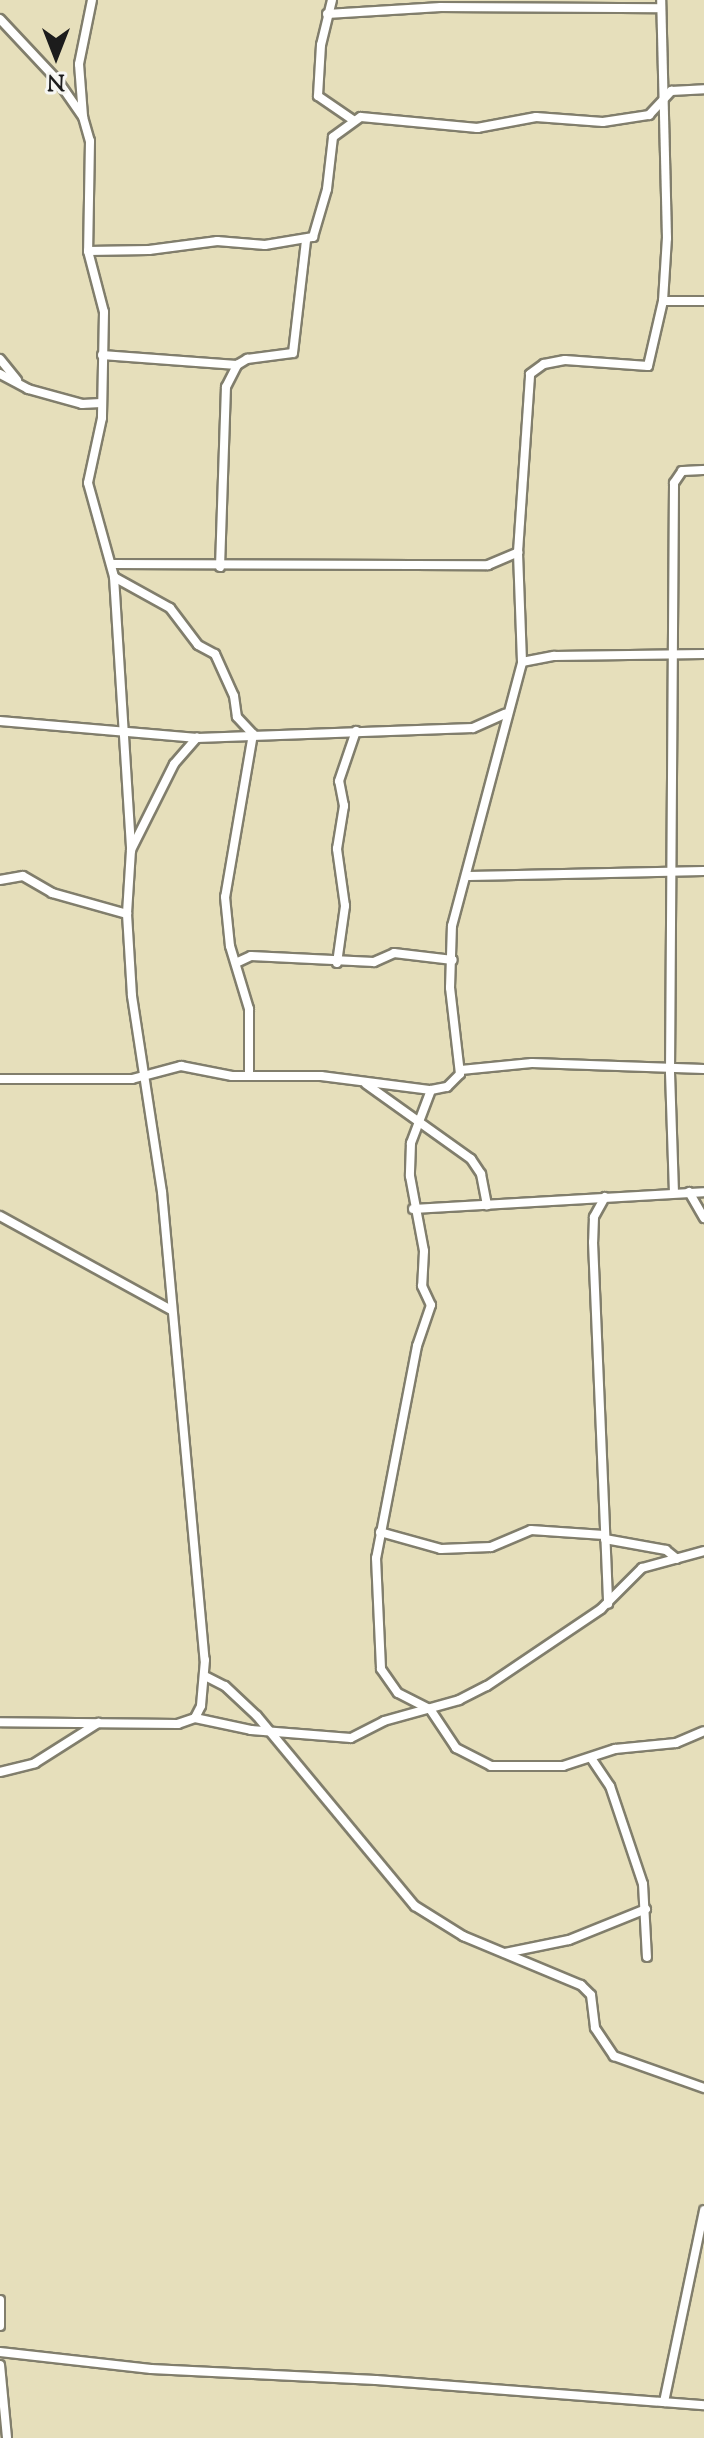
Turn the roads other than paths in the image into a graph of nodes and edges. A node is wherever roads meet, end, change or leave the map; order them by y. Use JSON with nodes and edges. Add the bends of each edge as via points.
{"nodes":[{"id":1,"x":92,"y":0,"type":"edge"},
{"id":2,"x":332,"y":0,"type":"edge"},
{"id":3,"x":441,"y":3,"type":"edge"},
{"id":4,"x":661,"y":4,"type":"edge"},
{"id":5,"x":327,"y":14,"type":"junction"},
{"id":6,"x":0,"y":19,"type":"edge"},
{"id":7,"x":704,"y":89,"type":"edge"},
{"id":8,"x":663,"y":94,"type":"junction"},
{"id":9,"x":83,"y":117,"type":"junction"},
{"id":10,"x":353,"y":120,"type":"junction"},
{"id":11,"x":306,"y":240,"type":"junction"},
{"id":12,"x":88,"y":251,"type":"junction"},
{"id":13,"x":663,"y":301,"type":"junction"},
{"id":14,"x":704,"y":301,"type":"edge"},
{"id":15,"x":102,"y":355,"type":"junction"},
{"id":16,"x":0,"y":359,"type":"edge"},
{"id":17,"x":237,"y":365,"type":"junction"},
{"id":18,"x":0,"y":374,"type":"edge"},
{"id":19,"x":17,"y":380,"type":"junction"},
{"id":20,"x":101,"y":403,"type":"junction"},
{"id":21,"x":704,"y":470,"type":"edge"},
{"id":22,"x":518,"y":552,"type":"junction"},
{"id":23,"x":111,"y":564,"type":"junction"},
{"id":24,"x":220,"y":567,"type":"junction"},
{"id":25,"x":114,"y":577,"type":"junction"},
{"id":26,"x":674,"y":654,"type":"junction"},
{"id":27,"x":704,"y":654,"type":"edge"},
{"id":28,"x":522,"y":662,"type":"junction"},
{"id":29,"x":506,"y":714,"type":"junction"},
{"id":30,"x":0,"y":721,"type":"edge"},
{"id":31,"x":123,"y":729,"type":"junction"},
{"id":32,"x":356,"y":731,"type":"junction"},
{"id":33,"x":253,"y":734,"type":"junction"},
{"id":34,"x":197,"y":738,"type":"junction"},
{"id":35,"x":131,"y":850,"type":"junction"},
{"id":36,"x":704,"y":871,"type":"edge"},
{"id":37,"x":671,"y":872,"type":"junction"},
{"id":38,"x":469,"y":876,"type":"junction"},
{"id":39,"x":0,"y":880,"type":"edge"},
{"id":40,"x":127,"y":914,"type":"junction"},
{"id":41,"x":453,"y":960,"type":"junction"},
{"id":42,"x":238,"y":962,"type":"junction"},
{"id":43,"x":337,"y":963,"type":"junction"},
{"id":44,"x":704,"y":1069,"type":"edge"},
{"id":45,"x":461,"y":1070,"type":"junction"},
{"id":46,"x":670,"y":1072,"type":"junction"},
{"id":47,"x":145,"y":1074,"type":"junction"},
{"id":48,"x":249,"y":1076,"type":"junction"},
{"id":49,"x":0,"y":1079,"type":"edge"},
{"id":50,"x":363,"y":1082,"type":"junction"},
{"id":51,"x":431,"y":1090,"type":"junction"},
{"id":52,"x":420,"y":1119,"type":"junction"},
{"id":53,"x":689,"y":1192,"type":"junction"},
{"id":54,"x":704,"y":1192,"type":"edge"},
{"id":55,"x":674,"y":1193,"type":"junction"},
{"id":56,"x":605,"y":1197,"type":"junction"},
{"id":57,"x":487,"y":1205,"type":"junction"},
{"id":58,"x":413,"y":1209,"type":"junction"},
{"id":59,"x":0,"y":1216,"type":"edge"},
{"id":60,"x":704,"y":1218,"type":"edge"},
{"id":61,"x":171,"y":1310,"type":"junction"},
{"id":62,"x":380,"y":1532,"type":"junction"},
{"id":63,"x":604,"y":1537,"type":"junction"},
{"id":64,"x":704,"y":1551,"type":"edge"},
{"id":65,"x":677,"y":1559,"type":"junction"},
{"id":66,"x":608,"y":1604,"type":"junction"},
{"id":67,"x":205,"y":1676,"type":"junction"},
{"id":68,"x":430,"y":1709,"type":"junction"},
{"id":69,"x":195,"y":1718,"type":"junction"},
{"id":70,"x":0,"y":1722,"type":"edge"},
{"id":71,"x":99,"y":1723,"type":"junction"},
{"id":72,"x":268,"y":1731,"type":"junction"},
{"id":73,"x":704,"y":1731,"type":"edge"},
{"id":74,"x":591,"y":1758,"type":"junction"},
{"id":75,"x":0,"y":1772,"type":"edge"},
{"id":76,"x":646,"y":1909,"type":"junction"},
{"id":77,"x":504,"y":1953,"type":"junction"},
{"id":78,"x":647,"y":1957,"type":"dead end"},
{"id":79,"x":704,"y":2088,"type":"edge"},
{"id":80,"x":704,"y":2210,"type":"edge"},
{"id":81,"x":0,"y":2300,"type":"edge"},
{"id":82,"x":0,"y":2326,"type":"edge"},
{"id":83,"x":0,"y":2352,"type":"edge"},
{"id":84,"x":0,"y":2365,"type":"edge"},
{"id":85,"x":664,"y":2402,"type":"junction"},
{"id":86,"x":704,"y":2405,"type":"edge"},
{"id":87,"x":3,"y":2410,"type":"edge"},
{"id":88,"x":7,"y":2438,"type":"edge"}],
"edges":[{"from":1,"to":9,"type":"street","via":[[79,64]]},
{"from":2,"to":5,"type":"street"},
{"from":3,"to":4,"type":"street"},
{"from":3,"to":5,"type":"street"},
{"from":4,"to":8,"type":"street"},
{"from":5,"to":10,"type":"street","via":[[318,96]]},
{"from":6,"to":9,"type":"street","via":[[47,67]]},
{"from":7,"to":8,"type":"street"},
{"from":8,"to":10,"type":"street","via":[[649,115],[603,122],[540,117],[477,128],[369,116]]},
{"from":8,"to":13,"type":"street"},
{"from":9,"to":12,"type":"street","via":[[91,151]]},
{"from":10,"to":11,"type":"street","via":[[333,137],[316,233]]},
{"from":11,"to":12,"type":"street"},
{"from":11,"to":17,"type":"street","via":[[293,353],[257,356]]},
{"from":12,"to":15,"type":"street","via":[[104,306]]},
{"from":13,"to":14,"type":"street"},
{"from":13,"to":22,"type":"street","via":[[648,366],[565,360],[544,364],[530,374]]},
{"from":15,"to":17,"type":"street"},
{"from":15,"to":20,"type":"street"},
{"from":16,"to":19,"type":"street"},
{"from":17,"to":24,"type":"street","via":[[225,396]]},
{"from":18,"to":19,"type":"street"},
{"from":19,"to":20,"type":"street","via":[[28,389],[82,404]]},
{"from":20,"to":23,"type":"street","via":[[88,483]]},
{"from":21,"to":26,"type":"street","via":[[682,471],[674,483]]},
{"from":22,"to":24,"type":"street","via":[[488,565]]},
{"from":22,"to":28,"type":"street"},
{"from":23,"to":24,"type":"street"},
{"from":23,"to":25,"type":"street"},
{"from":25,"to":31,"type":"street"},
{"from":25,"to":33,"type":"street","via":[[176,612],[198,645],[215,654],[234,696],[237,717]]},
{"from":26,"to":27,"type":"street"},
{"from":26,"to":28,"type":"street","via":[[554,656]]},
{"from":26,"to":37,"type":"street"},
{"from":28,"to":29,"type":"street"},
{"from":29,"to":32,"type":"street","via":[[473,728]]},
{"from":29,"to":38,"type":"street"},
{"from":30,"to":31,"type":"street"},
{"from":31,"to":34,"type":"street"},
{"from":31,"to":35,"type":"street"},
{"from":32,"to":33,"type":"street"},
{"from":32,"to":43,"type":"street","via":[[339,781],[344,806],[337,849],[345,906]]},
{"from":33,"to":34,"type":"street"},
{"from":33,"to":42,"type":"street","via":[[226,877],[230,946]]},
{"from":34,"to":35,"type":"street","via":[[174,764]]},
{"from":35,"to":40,"type":"street"},
{"from":36,"to":37,"type":"street"},
{"from":37,"to":38,"type":"street"},
{"from":37,"to":46,"type":"street"},
{"from":38,"to":41,"type":"street","via":[[452,926]]},
{"from":39,"to":40,"type":"street","via":[[26,876],[52,893]]},
{"from":40,"to":47,"type":"street"},
{"from":41,"to":43,"type":"street","via":[[394,953],[374,962]]},
{"from":41,"to":45,"type":"street","via":[[450,988]]},
{"from":42,"to":43,"type":"street","via":[[251,956]]},
{"from":42,"to":48,"type":"street","via":[[249,1009]]},
{"from":44,"to":46,"type":"street"},
{"from":45,"to":46,"type":"street","via":[[532,1063],[621,1064]]},
{"from":45,"to":51,"type":"street","via":[[447,1087]]},
{"from":46,"to":55,"type":"street"},
{"from":47,"to":48,"type":"street","via":[[181,1066]]},
{"from":47,"to":49,"type":"street","via":[[132,1079]]},
{"from":47,"to":61,"type":"street"},
{"from":48,"to":50,"type":"street"},
{"from":50,"to":51,"type":"street"},
{"from":50,"to":52,"type":"street"},
{"from":51,"to":52,"type":"street"},
{"from":52,"to":57,"type":"street","via":[[475,1164]]},
{"from":52,"to":58,"type":"street","via":[[411,1143]]},
{"from":53,"to":54,"type":"street"},
{"from":53,"to":55,"type":"street"},
{"from":53,"to":60,"type":"street"},
{"from":55,"to":56,"type":"street"},
{"from":56,"to":57,"type":"street"},
{"from":56,"to":63,"type":"street","via":[[594,1217],[593,1242]]},
{"from":57,"to":58,"type":"street"},
{"from":58,"to":62,"type":"street","via":[[424,1251],[422,1286],[431,1305],[417,1346]]},
{"from":59,"to":61,"type":"street"},
{"from":61,"to":67,"type":"street"},
{"from":62,"to":63,"type":"street","via":[[441,1549],[491,1547],[531,1530]]},
{"from":62,"to":68,"type":"street","via":[[375,1604],[381,1669],[398,1693]]},
{"from":63,"to":65,"type":"street","via":[[666,1550]]},
{"from":63,"to":66,"type":"street"},
{"from":64,"to":65,"type":"street"},
{"from":65,"to":66,"type":"street","via":[[642,1568]]},
{"from":66,"to":68,"type":"street","via":[[487,1686]]},
{"from":67,"to":69,"type":"street"},
{"from":67,"to":72,"type":"street","via":[[225,1686]]},
{"from":68,"to":72,"type":"street","via":[[384,1721],[351,1738]]},
{"from":68,"to":74,"type":"street","via":[[456,1748],[481,1764],[563,1766]]},
{"from":69,"to":71,"type":"street","via":[[149,1725]]},
{"from":69,"to":72,"type":"street"},
{"from":70,"to":71,"type":"street"},
{"from":71,"to":75,"type":"street","via":[[35,1763]]},
{"from":72,"to":77,"type":"street","via":[[399,1891],[433,1920]]},
{"from":73,"to":74,"type":"street","via":[[684,1741],[615,1749]]},
{"from":74,"to":76,"type":"street","via":[[610,1786],[643,1884]]},
{"from":76,"to":77,"type":"street","via":[[569,1940]]},
{"from":76,"to":78,"type":"street"},
{"from":77,"to":79,"type":"street","via":[[587,1990],[595,2028],[614,2056]]},
{"from":80,"to":85,"type":"street"},
{"from":81,"to":82,"type":"street"},
{"from":83,"to":85,"type":"street","via":[[114,2366]]},
{"from":84,"to":87,"type":"street"},
{"from":85,"to":86,"type":"street"},
{"from":87,"to":88,"type":"street"}]}
